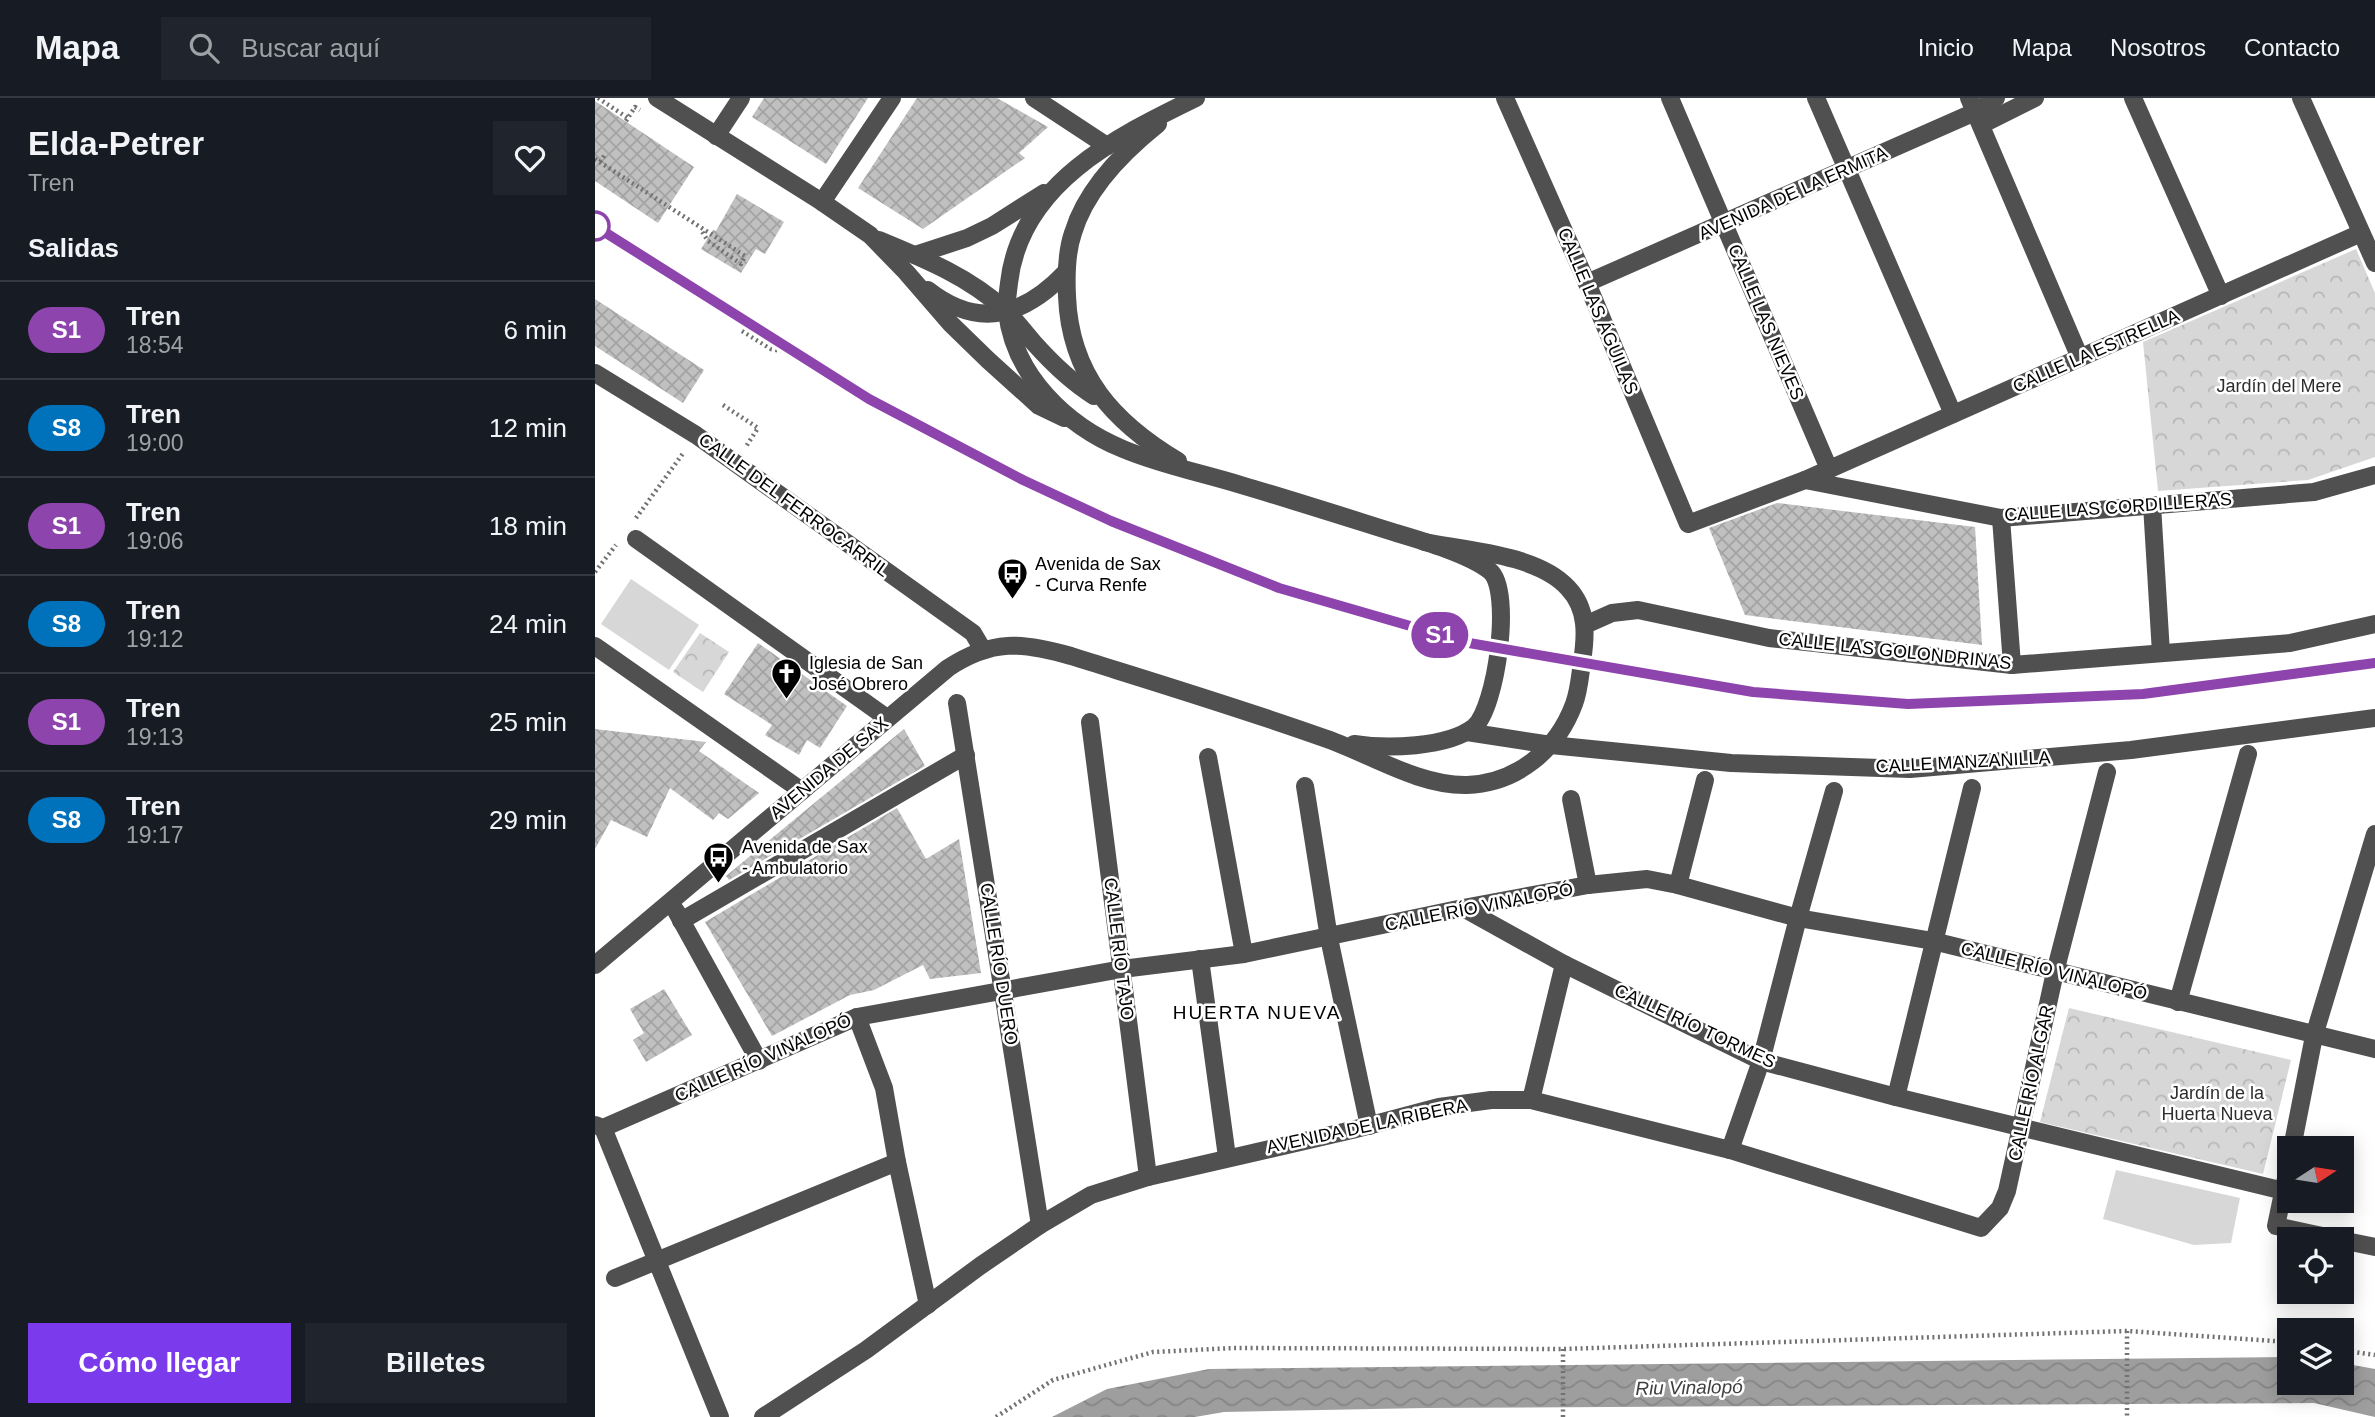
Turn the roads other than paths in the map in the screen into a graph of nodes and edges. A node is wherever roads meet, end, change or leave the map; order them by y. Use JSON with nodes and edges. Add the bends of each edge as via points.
{"nodes":[{"id":1,"x":657,"y":98,"type":"edge"},
{"id":2,"x":741,"y":98,"type":"edge"},
{"id":3,"x":892,"y":98,"type":"edge"},
{"id":4,"x":1034,"y":98,"type":"edge"},
{"id":5,"x":1505,"y":98,"type":"edge"},
{"id":6,"x":1670,"y":98,"type":"edge"},
{"id":7,"x":1815,"y":98,"type":"edge"},
{"id":8,"x":1996,"y":98,"type":"edge"},
{"id":9,"x":2035,"y":98,"type":"edge"},
{"id":10,"x":2133,"y":98,"type":"edge"},
{"id":11,"x":2301,"y":98,"type":"edge"},
{"id":12,"x":1189,"y":101,"type":"edge"},
{"id":13,"x":1975,"y":112,"type":"edge"},
{"id":14,"x":716,"y":136,"type":"junction"},
{"id":15,"x":1107,"y":146,"type":"junction"},
{"id":16,"x":1846,"y":170,"type":"junction"},
{"id":17,"x":1051,"y":189,"type":"junction"},
{"id":18,"x":822,"y":202,"type":"junction"},
{"id":19,"x":1723,"y":223,"type":"junction"},
{"id":20,"x":2361,"y":233,"type":"junction"},
{"id":21,"x":870,"y":236,"type":"junction"},
{"id":22,"x":915,"y":255,"type":"junction"},
{"id":23,"x":2375,"y":263,"type":"edge"},
{"id":24,"x":906,"y":272,"type":"junction"},
{"id":25,"x":1066,"y":272,"type":"junction"},
{"id":26,"x":1587,"y":283,"type":"junction"},
{"id":27,"x":2221,"y":296,"type":"junction"},
{"id":28,"x":1007,"y":312,"type":"junction"},
{"id":29,"x":2080,"y":358,"type":"junction"},
{"id":30,"x":595,"y":373,"type":"edge"},
{"id":31,"x":1109,"y":405,"type":"junction"},
{"id":32,"x":1953,"y":415,"type":"junction"},
{"id":33,"x":1073,"y":421,"type":"junction"},
{"id":34,"x":1829,"y":469,"type":"junction"},
{"id":35,"x":1196,"y":472,"type":"junction"},
{"id":36,"x":2375,"y":475,"type":"edge"},
{"id":37,"x":1805,"y":480,"type":"junction"},
{"id":38,"x":2152,"y":505,"type":"junction"},
{"id":39,"x":2001,"y":517,"type":"junction"},
{"id":40,"x":629,"y":534,"type":"road end"},
{"id":41,"x":1425,"y":542,"type":"junction"},
{"id":42,"x":2375,"y":624,"type":"edge"},
{"id":43,"x":1585,"y":625,"type":"junction"},
{"id":44,"x":595,"y":646,"type":"edge"},
{"id":45,"x":983,"y":650,"type":"junction"},
{"id":46,"x":2161,"y":653,"type":"junction"},
{"id":47,"x":2012,"y":665,"type":"junction"},
{"id":48,"x":957,"y":703,"type":"dead end"},
{"id":49,"x":887,"y":718,"type":"junction"},
{"id":50,"x":2375,"y":718,"type":"edge"},
{"id":51,"x":1090,"y":722,"type":"dead end"},
{"id":52,"x":1467,"y":732,"type":"junction"},
{"id":53,"x":1330,"y":740,"type":"junction"},
{"id":54,"x":1551,"y":745,"type":"junction"},
{"id":55,"x":2248,"y":754,"type":"dead end"},
{"id":56,"x":966,"y":755,"type":"junction"},
{"id":57,"x":1208,"y":757,"type":"dead end"},
{"id":58,"x":2108,"y":772,"type":"dead end"},
{"id":59,"x":1705,"y":780,"type":"dead end"},
{"id":60,"x":1305,"y":786,"type":"dead end"},
{"id":61,"x":1972,"y":788,"type":"dead end"},
{"id":62,"x":802,"y":791,"type":"junction"},
{"id":63,"x":1834,"y":791,"type":"dead end"},
{"id":64,"x":1571,"y":799,"type":"dead end"},
{"id":65,"x":2375,"y":834,"type":"edge"},
{"id":66,"x":1588,"y":885,"type":"junction"},
{"id":67,"x":1678,"y":885,"type":"junction"},
{"id":68,"x":671,"y":902,"type":"junction"},
{"id":69,"x":1463,"y":908,"type":"junction"},
{"id":70,"x":1798,"y":918,"type":"junction"},
{"id":71,"x":681,"y":922,"type":"junction"},
{"id":72,"x":1329,"y":938,"type":"junction"},
{"id":73,"x":1933,"y":942,"type":"junction"},
{"id":74,"x":1244,"y":954,"type":"junction"},
{"id":75,"x":1200,"y":960,"type":"junction"},
{"id":76,"x":1564,"y":964,"type":"junction"},
{"id":77,"x":595,"y":965,"type":"edge"},
{"id":78,"x":1122,"y":969,"type":"junction"},
{"id":79,"x":2055,"y":972,"type":"junction"},
{"id":80,"x":1002,"y":991,"type":"junction"},
{"id":81,"x":2178,"y":1002,"type":"junction"},
{"id":82,"x":857,"y":1017,"type":"junction"},
{"id":83,"x":2314,"y":1035,"type":"junction"},
{"id":84,"x":2375,"y":1049,"type":"edge"},
{"id":85,"x":759,"y":1061,"type":"junction"},
{"id":86,"x":1761,"y":1061,"type":"junction"},
{"id":87,"x":1896,"y":1097,"type":"junction"},
{"id":88,"x":1531,"y":1100,"type":"junction"},
{"id":89,"x":1369,"y":1126,"type":"junction"},
{"id":90,"x":2022,"y":1126,"type":"junction"},
{"id":91,"x":599,"y":1127,"type":"edge"},
{"id":92,"x":2294,"y":1136,"type":"edge"},
{"id":93,"x":1730,"y":1150,"type":"junction"},
{"id":94,"x":1227,"y":1157,"type":"junction"},
{"id":95,"x":897,"y":1162,"type":"junction"},
{"id":96,"x":1148,"y":1177,"type":"junction"},
{"id":97,"x":2277,"y":1189,"type":"edge"},
{"id":98,"x":2007,"y":1191,"type":"joint"},
{"id":99,"x":2279,"y":1213,"type":"edge"},
{"id":100,"x":1040,"y":1225,"type":"junction"},
{"id":101,"x":2281,"y":1227,"type":"edge"},
{"id":102,"x":2354,"y":1243,"type":"edge"},
{"id":103,"x":2375,"y":1247,"type":"edge"},
{"id":104,"x":656,"y":1260,"type":"junction"},
{"id":105,"x":615,"y":1278,"type":"dead end"},
{"id":106,"x":928,"y":1305,"type":"junction"},
{"id":107,"x":720,"y":1417,"type":"edge"},
{"id":108,"x":763,"y":1417,"type":"edge"}],
"edges":[{"from":1,"to":14,"type":"street"},
{"from":2,"to":14,"type":"street"},
{"from":3,"to":18,"type":"street"},
{"from":4,"to":15,"type":"street"},
{"from":5,"to":26,"type":"street","name":"CALLE LAS ÁGUILAS"},
{"from":6,"to":19,"type":"street","name":"CALLE LAS NIEVES"},
{"from":7,"to":16,"type":"street"},
{"from":8,"to":13,"type":"street","name":"AVENIDA DE LA ERMITA"},
{"from":9,"to":13,"type":"street","name":"AVENIDA DE LA ERMITA"},
{"from":10,"to":27,"type":"street"},
{"from":11,"to":20,"type":"street"},
{"from":12,"to":15,"type":"street"},
{"from":12,"to":25,"type":"street","via":[[1133,145],[1093,193],[1073,232]]},
{"from":13,"to":16,"type":"street","name":"AVENIDA DE LA ERMITA"},
{"from":13,"to":29,"type":"street"},
{"from":14,"to":18,"type":"street"},
{"from":15,"to":17,"type":"street"},
{"from":16,"to":19,"type":"street","name":"AVENIDA DE LA ERMITA"},
{"from":16,"to":32,"type":"street"},
{"from":17,"to":22,"type":"street","via":[[992,226]]},
{"from":17,"to":28,"type":"street","via":[[1028,222],[1017,251],[1010,272]]},
{"from":18,"to":21,"type":"street"},
{"from":19,"to":26,"type":"street","name":"AVENIDA DE LA ERMITA"},
{"from":19,"to":34,"type":"street","name":"CALLE LAS NIEVES"},
{"from":20,"to":23,"type":"street"},
{"from":20,"to":27,"type":"street","name":"CALLE LA ESTRELLA"},
{"from":21,"to":22,"type":"street"},
{"from":21,"to":24,"type":"street"},
{"from":22,"to":28,"type":"street","via":[[964,279]]},
{"from":24,"to":28,"type":"street","via":[[935,295],[971,313]]},
{"from":24,"to":33,"type":"street","via":[[951,324],[1039,406]]},
{"from":25,"to":28,"type":"street","via":[[1043,295]]},
{"from":25,"to":31,"type":"street","via":[[1070,332],[1086,374]]},
{"from":26,"to":37,"type":"street","name":"CALLE LAS ÁGUILAS","via":[[1688,524]]},
{"from":27,"to":29,"type":"street","name":"CALLE LA ESTRELLA"},
{"from":28,"to":31,"type":"street","via":[[1063,370]]},
{"from":28,"to":33,"type":"street","via":[[1029,373]]},
{"from":29,"to":32,"type":"street","name":"CALLE LA ESTRELLA"},
{"from":30,"to":45,"type":"street","name":"CALLE DEL FERROCARRIL","via":[[696,435],[973,633]]},
{"from":31,"to":35,"type":"street","via":[[1148,442]]},
{"from":32,"to":34,"type":"street","name":"CALLE LA ESTRELLA"},
{"from":33,"to":35,"type":"street","via":[[1123,449]]},
{"from":34,"to":37,"type":"street"},
{"from":35,"to":41,"type":"street"},
{"from":36,"to":38,"type":"street","name":"CALLE LAS CORDILLERAS","via":[[2314,492]]},
{"from":37,"to":39,"type":"street","name":"CALLE LAS CORDILLERAS"},
{"from":38,"to":39,"type":"street","name":"CALLE LAS CORDILLERAS"},
{"from":38,"to":46,"type":"street"},
{"from":39,"to":47,"type":"street"},
{"from":40,"to":49,"type":"street"},
{"from":41,"to":43,"type":"street","via":[[1521,561],[1558,578],[1570,589]]},
{"from":41,"to":52,"type":"street","via":[[1490,571],[1501,595],[1494,687],[1485,714]]},
{"from":42,"to":46,"type":"street","name":"CALLE LAS GOLONDRINAS","via":[[2290,643]]},
{"from":43,"to":47,"type":"street","name":"CALLE LAS GOLONDRINAS","via":[[1612,613],[1638,610],[1769,638]]},
{"from":43,"to":54,"type":"street","via":[[1574,704]]},
{"from":44,"to":62,"type":"street"},
{"from":45,"to":49,"type":"street","name":"AVENIDA DE SAX","via":[[948,668]]},
{"from":45,"to":53,"type":"street","name":"AVENIDA DE SAX","via":[[1017,644],[1040,647]]},
{"from":46,"to":47,"type":"street","name":"CALLE LAS GOLONDRINAS"},
{"from":48,"to":56,"type":"street","name":"CALLE RÍO DUERO"},
{"from":49,"to":62,"type":"street","name":"AVENIDA DE SAX"},
{"from":50,"to":54,"type":"street","name":"CALLE MANZANILLA","via":[[2131,750],[1910,769],[1731,763]]},
{"from":51,"to":78,"type":"street","name":"CALLE RÍO TAJO"},
{"from":52,"to":53,"type":"street","via":[[1435,742],[1392,747]]},
{"from":52,"to":54,"type":"street","name":"CALLE MANZANILLA"},
{"from":53,"to":54,"type":"street","via":[[1414,774],[1466,785],[1517,773]]},
{"from":55,"to":81,"type":"street"},
{"from":56,"to":71,"type":"street"},
{"from":56,"to":80,"type":"street","name":"CALLE RÍO DUERO"},
{"from":57,"to":74,"type":"street"},
{"from":58,"to":79,"type":"street","name":"CALLE RÍO ALGAR"},
{"from":59,"to":67,"type":"street"},
{"from":60,"to":72,"type":"street"},
{"from":61,"to":73,"type":"street"},
{"from":62,"to":68,"type":"street","name":"AVENIDA DE SAX"},
{"from":63,"to":70,"type":"street"},
{"from":64,"to":66,"type":"street"},
{"from":65,"to":83,"type":"street"},
{"from":66,"to":67,"type":"street","name":"CALLE RÍO VINALOPÓ","via":[[1647,879]]},
{"from":66,"to":69,"type":"street","name":"CALLE RÍO VINALOPÓ"},
{"from":67,"to":70,"type":"street","name":"CALLE RÍO VINALOPÓ"},
{"from":68,"to":71,"type":"street"},
{"from":68,"to":77,"type":"street","name":"AVENIDA DE SAX"},
{"from":69,"to":72,"type":"street","name":"CALLE RÍO VINALOPÓ"},
{"from":69,"to":76,"type":"street","name":"CALLE RÍO TORMES"},
{"from":70,"to":73,"type":"street","name":"CALLE RÍO VINALOPÓ"},
{"from":70,"to":86,"type":"street"},
{"from":71,"to":85,"type":"street"},
{"from":72,"to":74,"type":"street","name":"CALLE RÍO VINALOPÓ"},
{"from":72,"to":89,"type":"street"},
{"from":73,"to":79,"type":"street","name":"CALLE RÍO VINALOPÓ"},
{"from":73,"to":87,"type":"street"},
{"from":74,"to":75,"type":"street","name":"CALLE RÍO VINALOPÓ"},
{"from":75,"to":78,"type":"street","name":"CALLE RÍO VINALOPÓ"},
{"from":75,"to":94,"type":"street"},
{"from":76,"to":86,"type":"street","name":"CALLE RÍO TORMES"},
{"from":76,"to":88,"type":"street"},
{"from":78,"to":80,"type":"street","name":"CALLE RÍO VINALOPÓ"},
{"from":78,"to":96,"type":"street","name":"CALLE RÍO TAJO"},
{"from":79,"to":81,"type":"street","name":"CALLE RÍO VINALOPÓ"},
{"from":79,"to":90,"type":"street","name":"CALLE RÍO ALGAR"},
{"from":80,"to":82,"type":"street","name":"CALLE RÍO VINALOPÓ"},
{"from":80,"to":100,"type":"street","name":"CALLE RÍO DUERO"},
{"from":81,"to":83,"type":"street","name":"CALLE RÍO VINALOPÓ"},
{"from":82,"to":85,"type":"street","name":"CALLE RÍO VINALOPÓ"},
{"from":82,"to":95,"type":"street","via":[[884,1088]]},
{"from":83,"to":84,"type":"street","name":"CALLE RÍO VINALOPÓ"},
{"from":83,"to":92,"type":"street"},
{"from":85,"to":91,"type":"street","name":"CALLE RÍO VINALOPÓ"},
{"from":86,"to":87,"type":"street","name":"CALLE RÍO TORMES"},
{"from":86,"to":93,"type":"street"},
{"from":87,"to":90,"type":"street","name":"CALLE RÍO TORMES"},
{"from":88,"to":89,"type":"street","name":"AVENIDA DE LA RIBERA","via":[[1439,1107]]},
{"from":88,"to":93,"type":"street","name":"AVENIDA DE LA RIBERA"},
{"from":89,"to":94,"type":"street","name":"AVENIDA DE LA RIBERA"},
{"from":90,"to":97,"type":"street","name":"CALLE RÍO TORMES"},
{"from":90,"to":98,"type":"street","name":"CALLE RÍO ALGAR"},
{"from":91,"to":104,"type":"street"},
{"from":93,"to":98,"type":"street","name":"AVENIDA DE LA RIBERA","via":[[1981,1228],[2000,1208]]},
{"from":94,"to":96,"type":"street","name":"AVENIDA DE LA RIBERA"},
{"from":95,"to":104,"type":"street"},
{"from":95,"to":106,"type":"street"},
{"from":96,"to":100,"type":"street","name":"AVENIDA DE LA RIBERA","via":[[1091,1195]]},
{"from":99,"to":101,"type":"street","via":[[2276,1226]]},
{"from":100,"to":106,"type":"street","name":"AVENIDA DE LA RIBERA"},
{"from":102,"to":103,"type":"street"},
{"from":104,"to":105,"type":"street"},
{"from":104,"to":107,"type":"street"},
{"from":106,"to":108,"type":"street","name":"AVENIDA DE LA RIBERA"}]}
